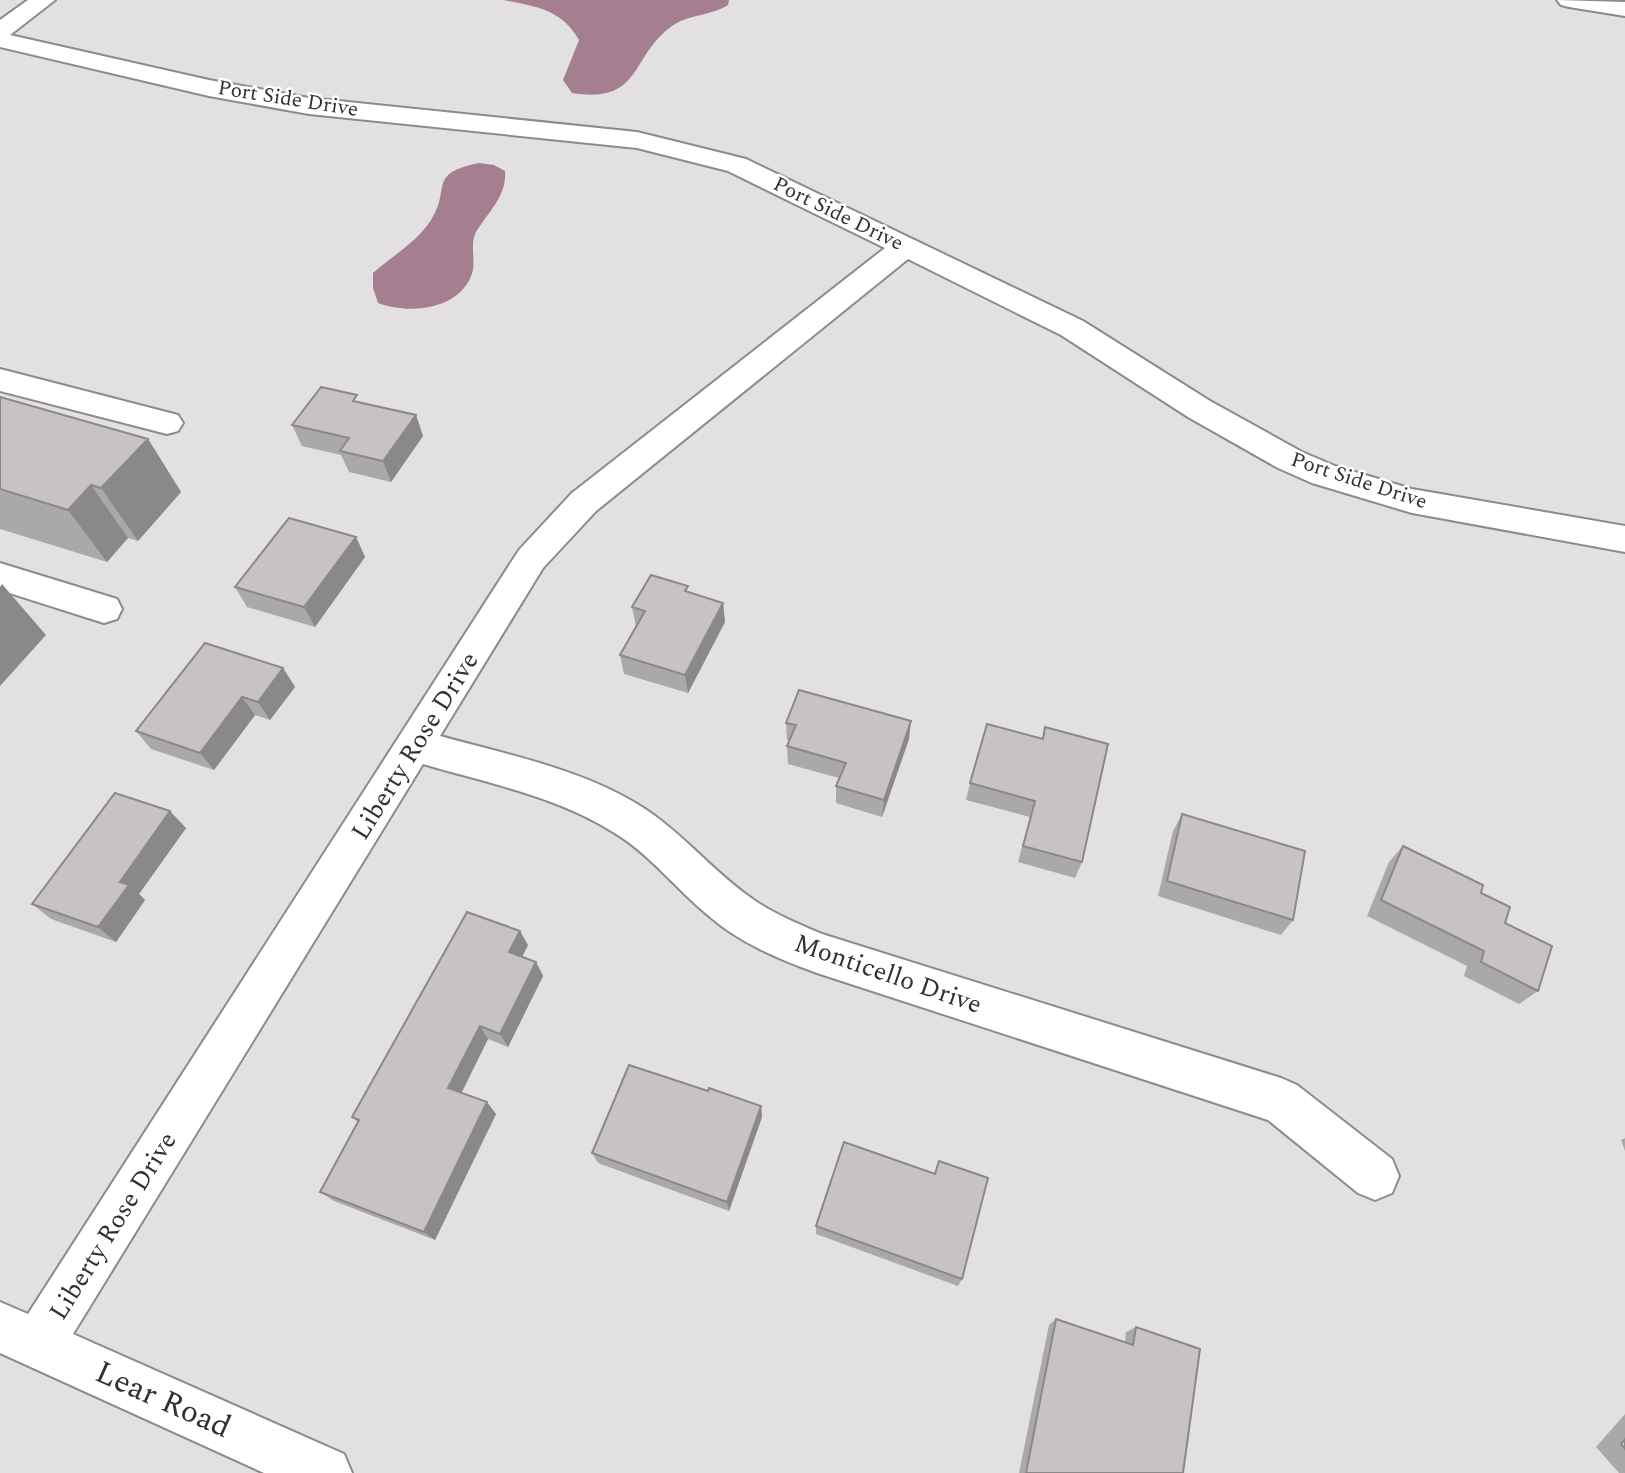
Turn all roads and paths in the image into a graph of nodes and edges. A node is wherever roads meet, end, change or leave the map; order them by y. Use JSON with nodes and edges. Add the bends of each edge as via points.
{"nodes":[{"id":1,"x":43,"y":0,"type":"edge"},
{"id":2,"x":1569,"y":0,"type":"edge"},
{"id":3,"x":1625,"y":9,"type":"edge"},
{"id":4,"x":0,"y":31,"type":"edge"},
{"id":5,"x":0,"y":40,"type":"edge"},
{"id":6,"x":905,"y":247,"type":"junction"},
{"id":7,"x":0,"y":380,"type":"edge"},
{"id":8,"x":167,"y":423,"type":"dead end"},
{"id":9,"x":1625,"y":540,"type":"edge"},
{"id":10,"x":0,"y":576,"type":"edge"},
{"id":11,"x":104,"y":609,"type":"dead end"},
{"id":12,"x":416,"y":745,"type":"junction"},
{"id":13,"x":1375,"y":1176,"type":"dead end"},
{"id":14,"x":19,"y":1336,"type":"edge"},
{"id":15,"x":325,"y":1473,"type":"edge"}],
"edges":[{"from":1,"to":4,"type":"street"},
{"from":2,"to":3,"type":"street"},
{"from":5,"to":6,"type":"street","name":"Port Side Drive","via":[[298,104],[667,146],[737,165]]},
{"from":6,"to":9,"type":"street","name":"Port Side Drive","via":[[1072,328],[1237,432],[1324,475],[1412,501]]},
{"from":6,"to":12,"type":"street","name":"Liberty Rose Drive","via":[[584,502],[555,530],[531,559]]},
{"from":7,"to":8,"type":"street"},
{"from":10,"to":11,"type":"street"},
{"from":12,"to":13,"type":"street","name":"Monticello Drive","via":[[614,811],[653,837],[725,904],[768,932],[817,953],[1281,1101]]},
{"from":12,"to":14,"type":"street","name":"Liberty Rose Drive"},
{"from":14,"to":15,"type":"street","name":"Lear Road"}]}
